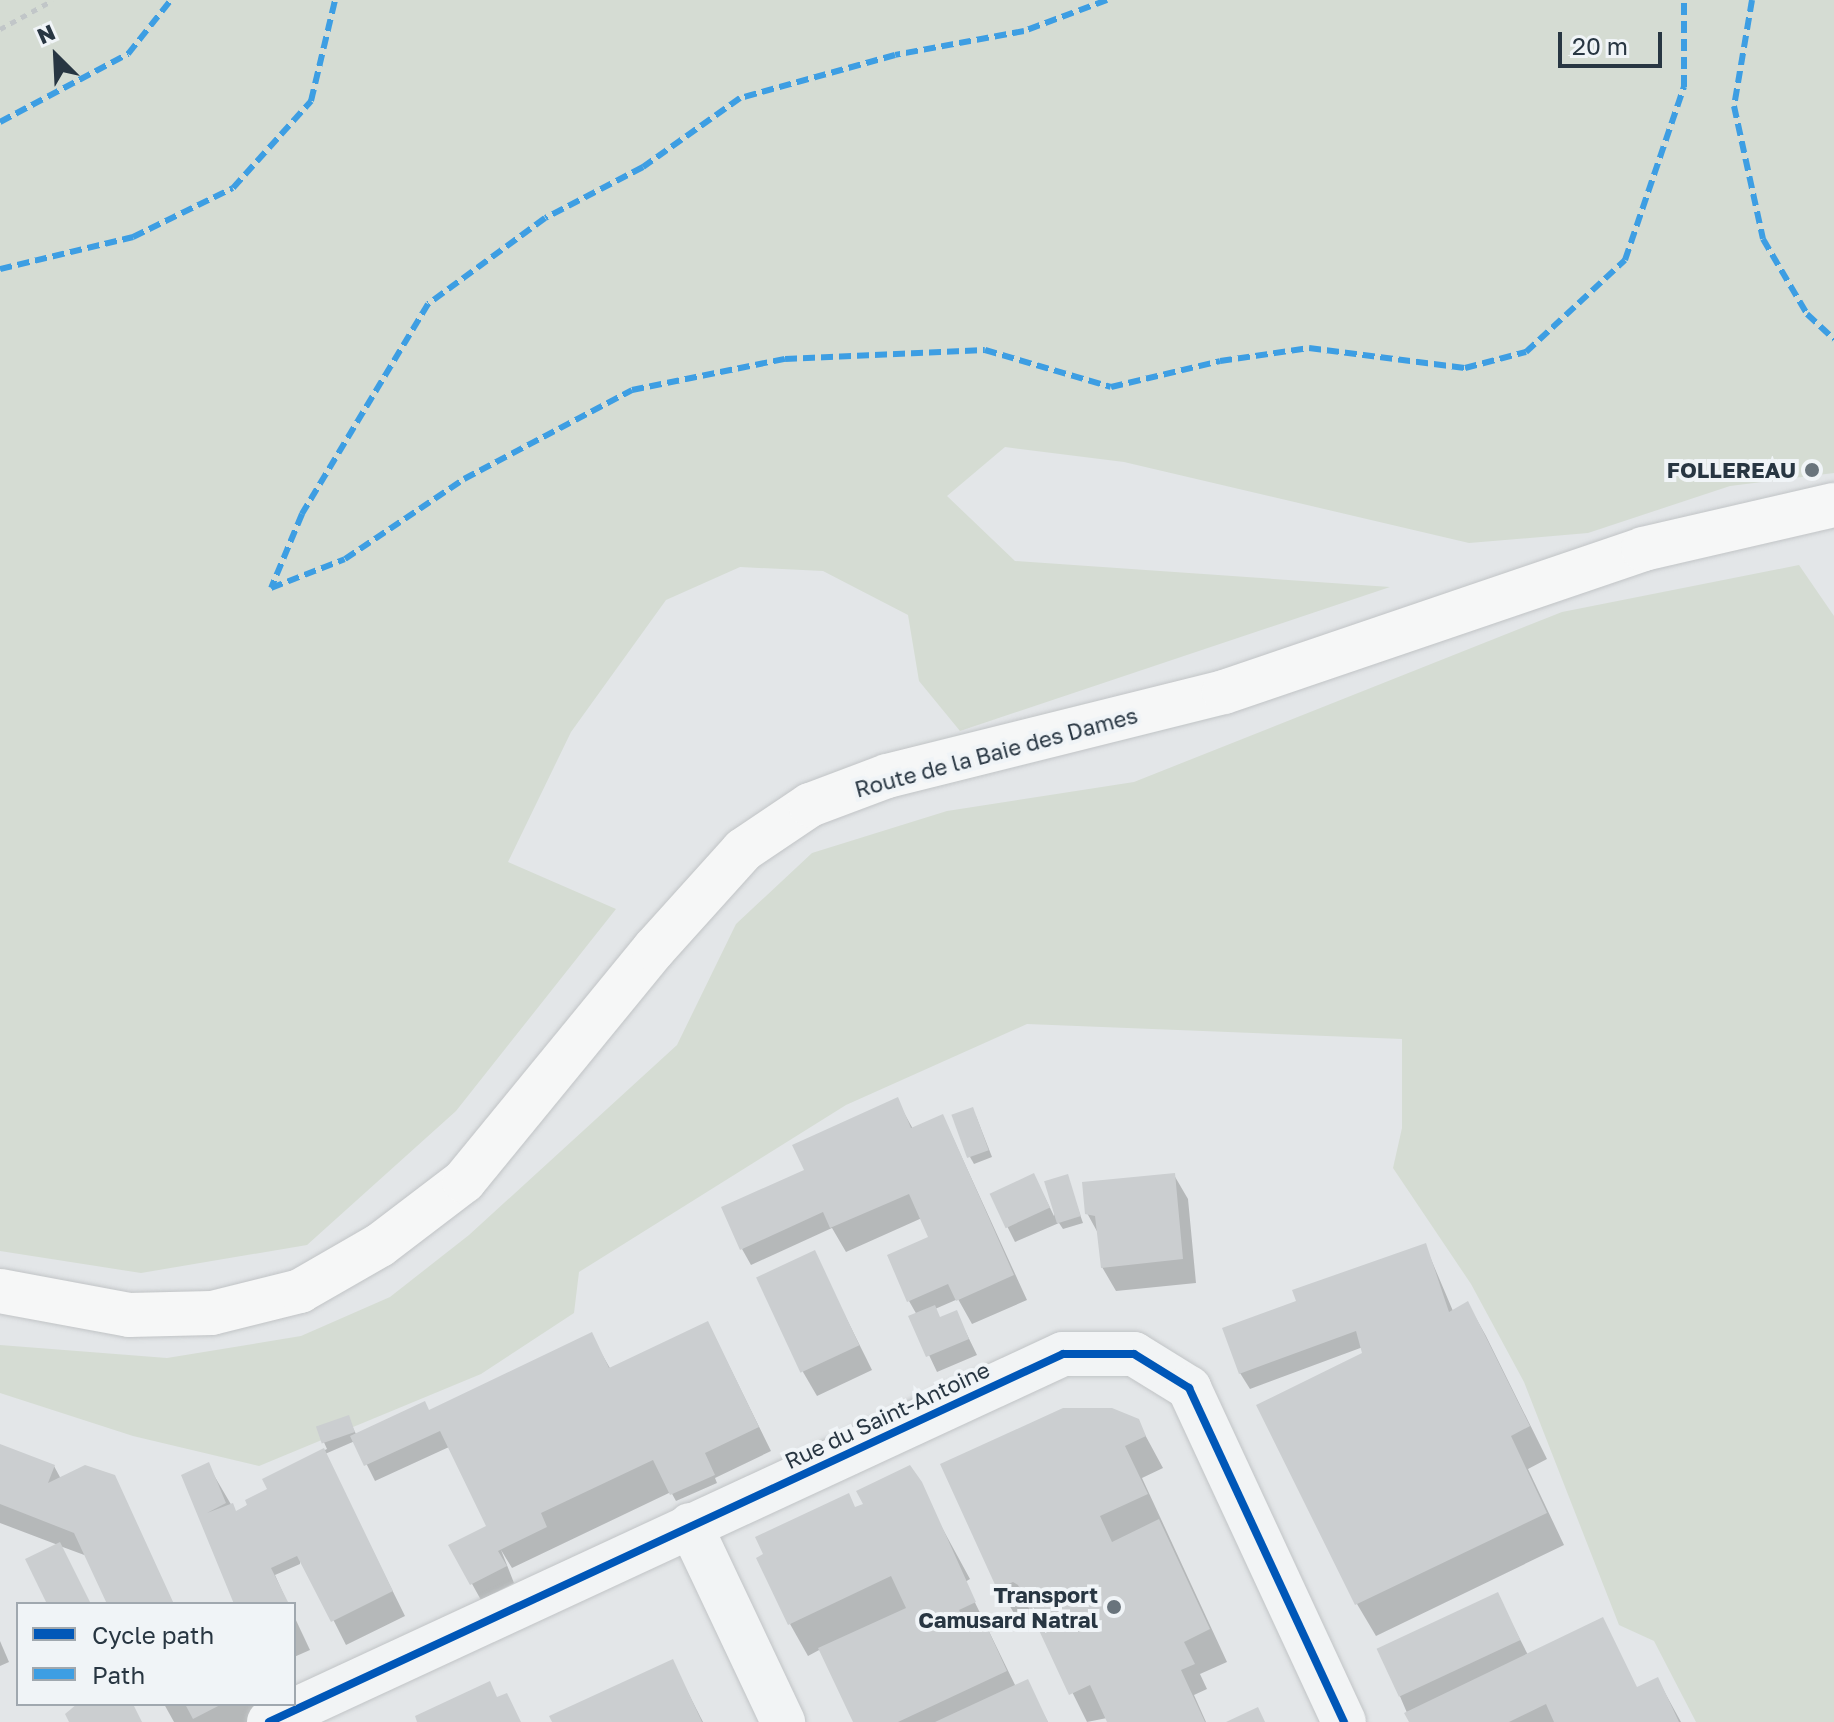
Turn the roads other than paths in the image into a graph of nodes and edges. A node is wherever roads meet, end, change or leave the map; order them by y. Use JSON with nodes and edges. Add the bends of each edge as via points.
{"nodes":[{"id":1,"x":1834,"y":505,"type":"edge"},
{"id":2,"x":0,"y":1291,"type":"edge"},
{"id":3,"x":690,"y":1525,"type":"junction"},
{"id":4,"x":269,"y":1722,"type":"edge"},
{"id":5,"x":783,"y":1722,"type":"edge"},
{"id":6,"x":1344,"y":1722,"type":"edge"}],
"edges":[{"from":1,"to":2,"type":"main road","name":"Route de la Baie des Dames","via":[[1643,549],[1224,692],[887,776],[810,805],[743,850],[654,949],[464,1181],[380,1245],[300,1291],[212,1313],[129,1315]]},
{"from":3,"to":4,"type":"street","name":"Rue du Saint-Antoine"},
{"from":3,"to":5,"type":"street"},
{"from":3,"to":6,"type":"street","name":"Rue du Saint-Antoine","via":[[1063,1354],[1134,1354],[1189,1388]]}]}
